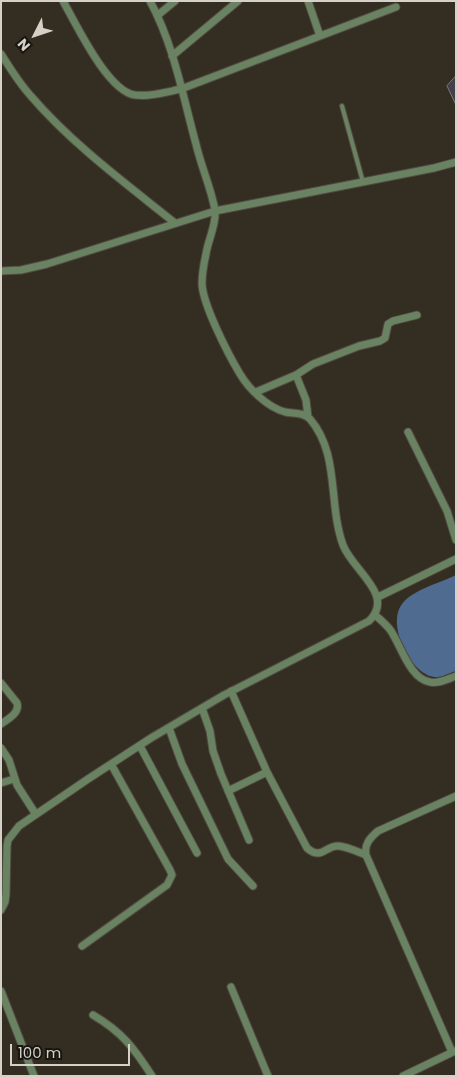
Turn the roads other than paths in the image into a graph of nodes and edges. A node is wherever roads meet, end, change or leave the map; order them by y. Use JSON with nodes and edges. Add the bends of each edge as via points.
{"nodes":[{"id":1,"x":63,"y":1,"type":"edge"},
{"id":2,"x":150,"y":1,"type":"edge"},
{"id":3,"x":175,"y":1,"type":"edge"},
{"id":4,"x":238,"y":1,"type":"edge"},
{"id":5,"x":308,"y":1,"type":"edge"},
{"id":6,"x":396,"y":8,"type":"dead end"},
{"id":7,"x":158,"y":15,"type":"junction"},
{"id":8,"x":320,"y":36,"type":"junction"},
{"id":9,"x":1,"y":54,"type":"edge"},
{"id":10,"x":172,"y":56,"type":"junction"},
{"id":11,"x":181,"y":89,"type":"junction"},
{"id":12,"x":342,"y":106,"type":"dead end"},
{"id":13,"x":456,"y":162,"type":"edge"},
{"id":14,"x":363,"y":182,"type":"junction"},
{"id":15,"x":215,"y":211,"type":"junction"},
{"id":16,"x":175,"y":223,"type":"junction"},
{"id":17,"x":1,"y":271,"type":"edge"},
{"id":18,"x":417,"y":316,"type":"dead end"},
{"id":19,"x":296,"y":375,"type":"junction"},
{"id":20,"x":256,"y":392,"type":"junction"},
{"id":21,"x":308,"y":417,"type":"junction"},
{"id":22,"x":408,"y":432,"type":"dead end"},
{"id":23,"x":456,"y":540,"type":"edge"},
{"id":24,"x":456,"y":559,"type":"edge"},
{"id":25,"x":378,"y":597,"type":"junction"},
{"id":26,"x":375,"y":615,"type":"junction"},
{"id":27,"x":456,"y":676,"type":"edge"},
{"id":28,"x":1,"y":683,"type":"edge"},
{"id":29,"x":231,"y":691,"type":"junction"},
{"id":30,"x":202,"y":708,"type":"junction"},
{"id":31,"x":1,"y":724,"type":"edge"},
{"id":32,"x":169,"y":728,"type":"junction"},
{"id":33,"x":140,"y":746,"type":"junction"},
{"id":34,"x":1,"y":748,"type":"edge"},
{"id":35,"x":111,"y":764,"type":"junction"},
{"id":36,"x":267,"y":772,"type":"junction"},
{"id":37,"x":14,"y":779,"type":"junction"},
{"id":38,"x":1,"y":783,"type":"edge"},
{"id":39,"x":228,"y":791,"type":"junction"},
{"id":40,"x":456,"y":796,"type":"edge"},
{"id":41,"x":35,"y":813,"type":"junction"},
{"id":42,"x":250,"y":840,"type":"dead end"},
{"id":43,"x":197,"y":853,"type":"dead end"},
{"id":44,"x":366,"y":855,"type":"junction"},
{"id":45,"x":252,"y":886,"type":"dead end"},
{"id":46,"x":1,"y":910,"type":"edge"},
{"id":47,"x":82,"y":946,"type":"dead end"},
{"id":48,"x":231,"y":987,"type":"dead end"},
{"id":49,"x":1,"y":991,"type":"edge"},
{"id":50,"x":93,"y":1015,"type":"dead end"},
{"id":51,"x":454,"y":1051,"type":"edge"},
{"id":52,"x":34,"y":1076,"type":"edge"},
{"id":53,"x":152,"y":1076,"type":"edge"},
{"id":54,"x":268,"y":1076,"type":"edge"},
{"id":55,"x":403,"y":1076,"type":"edge"}],
"edges":[{"from":1,"to":11,"type":"street","via":[[109,78],[121,89],[133,95]]},
{"from":2,"to":7,"type":"street"},
{"from":3,"to":7,"type":"street"},
{"from":4,"to":10,"type":"street"},
{"from":5,"to":8,"type":"street"},
{"from":6,"to":8,"type":"street"},
{"from":7,"to":10,"type":"street"},
{"from":8,"to":11,"type":"street"},
{"from":9,"to":16,"type":"street","via":[[28,93],[55,123]]},
{"from":10,"to":11,"type":"street"},
{"from":11,"to":15,"type":"street"},
{"from":12,"to":14,"type":"lane"},
{"from":13,"to":14,"type":"street"},
{"from":14,"to":15,"type":"street"},
{"from":15,"to":16,"type":"street"},
{"from":15,"to":20,"type":"street","via":[[202,275],[204,297],[240,374]]},
{"from":16,"to":17,"type":"street","via":[[46,264]]},
{"from":18,"to":19,"type":"street","via":[[388,324],[385,338],[380,341],[325,359]]},
{"from":19,"to":20,"type":"street"},
{"from":19,"to":21,"type":"street","via":[[306,400]]},
{"from":20,"to":21,"type":"street","via":[[279,410]]},
{"from":21,"to":25,"type":"street","via":[[329,458],[340,537],[346,553]]},
{"from":22,"to":23,"type":"street","via":[[446,511]]},
{"from":24,"to":25,"type":"street"},
{"from":25,"to":26,"type":"street"},
{"from":26,"to":27,"type":"street","via":[[392,632],[410,666],[423,680],[437,682]]},
{"from":26,"to":29,"type":"street","via":[[357,628]]},
{"from":28,"to":31,"type":"street","via":[[18,707]]},
{"from":29,"to":30,"type":"street"},
{"from":29,"to":36,"type":"street"},
{"from":30,"to":32,"type":"street"},
{"from":30,"to":39,"type":"street","via":[[217,765]]},
{"from":32,"to":33,"type":"street"},
{"from":32,"to":45,"type":"street","via":[[182,764],[228,859]]},
{"from":33,"to":35,"type":"street"},
{"from":33,"to":43,"type":"street"},
{"from":34,"to":37,"type":"street"},
{"from":35,"to":41,"type":"street"},
{"from":35,"to":47,"type":"street","via":[[172,875],[167,885]]},
{"from":36,"to":39,"type":"street"},
{"from":36,"to":44,"type":"street","via":[[311,852],[321,853],[339,846]]},
{"from":37,"to":38,"type":"street"},
{"from":37,"to":41,"type":"street"},
{"from":39,"to":42,"type":"street"},
{"from":40,"to":44,"type":"street","via":[[378,831],[367,843]]},
{"from":41,"to":46,"type":"street","via":[[8,840],[6,894]]},
{"from":44,"to":51,"type":"street"},
{"from":48,"to":54,"type":"street"},
{"from":49,"to":52,"type":"street"},
{"from":50,"to":53,"type":"street","via":[[124,1037]]},
{"from":51,"to":55,"type":"street"}]}
